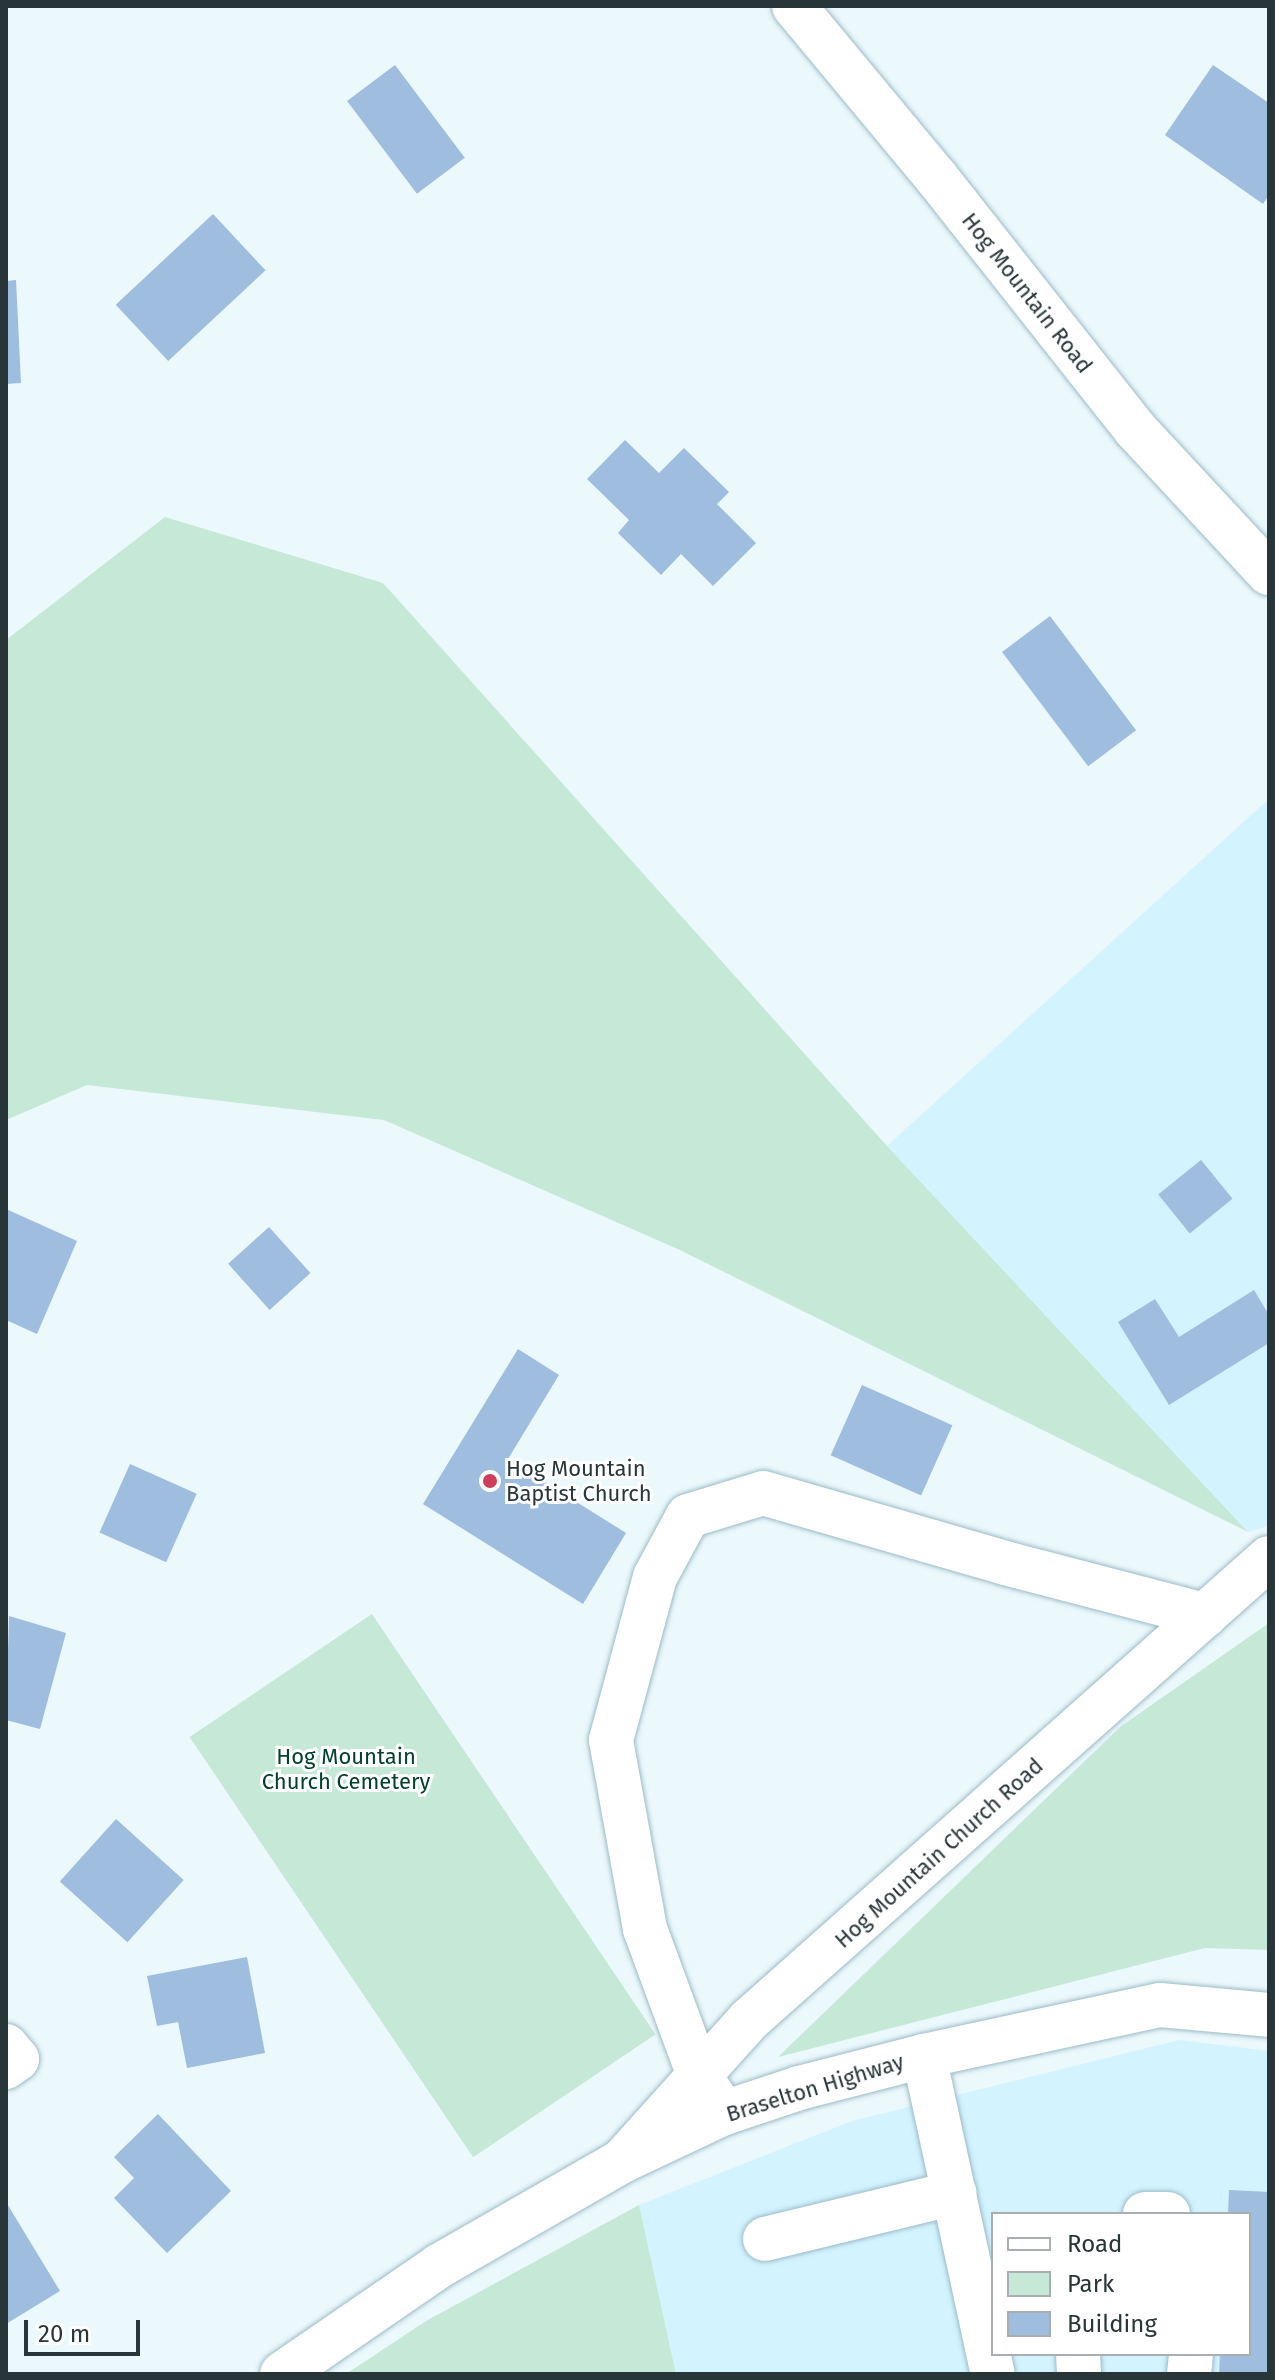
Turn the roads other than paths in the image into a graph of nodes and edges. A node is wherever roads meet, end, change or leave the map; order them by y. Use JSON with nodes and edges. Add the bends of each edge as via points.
{"nodes":[{"id":1,"x":794,"y":6,"type":"edge"},
{"id":2,"x":1269,"y":573,"type":"edge"},
{"id":3,"x":1269,"y":1558,"type":"edge"},
{"id":4,"x":1205,"y":1615,"type":"junction"},
{"id":5,"x":1269,"y":2015,"type":"edge"},
{"id":6,"x":6,"y":2046,"type":"edge"},
{"id":7,"x":924,"y":2056,"type":"junction"},
{"id":8,"x":6,"y":2067,"type":"edge"},
{"id":9,"x":698,"y":2073,"type":"junction"},
{"id":10,"x":724,"y":2113,"type":"junction"},
{"id":11,"x":622,"y":2161,"type":"junction"},
{"id":12,"x":970,"y":2215,"type":"edge"},
{"id":13,"x":765,"y":2239,"type":"dead end"},
{"id":14,"x":282,"y":2374,"type":"edge"},
{"id":15,"x":993,"y":2374,"type":"edge"}],
"edges":[{"from":1,"to":2,"type":"street","name":"Hog Mountain Road","via":[[1135,429]]},
{"from":3,"to":4,"type":"street","name":"Hog Mountain Church Road"},
{"from":4,"to":9,"type":"street","name":"Hog Mountain Church Road","via":[[761,2010]]},
{"from":4,"to":9,"type":"street","via":[[763,1493],[688,1516],[655,1577],[611,1740],[645,1929]]},
{"from":5,"to":7,"type":"street","name":"Braselton Highway","via":[[1160,2005]]},
{"from":6,"to":8,"type":"street","via":[[17,2059]]},
{"from":7,"to":10,"type":"street","name":"Braselton Highway"},
{"from":7,"to":12,"type":"street"},
{"from":9,"to":10,"type":"street"},
{"from":9,"to":11,"type":"street","name":"Hog Mountain Church Road"},
{"from":10,"to":11,"type":"street","name":"Braselton Highway"},
{"from":11,"to":14,"type":"street","name":"Braselton Highway","via":[[439,2266]]},
{"from":12,"to":13,"type":"street"},
{"from":12,"to":15,"type":"street"}]}
